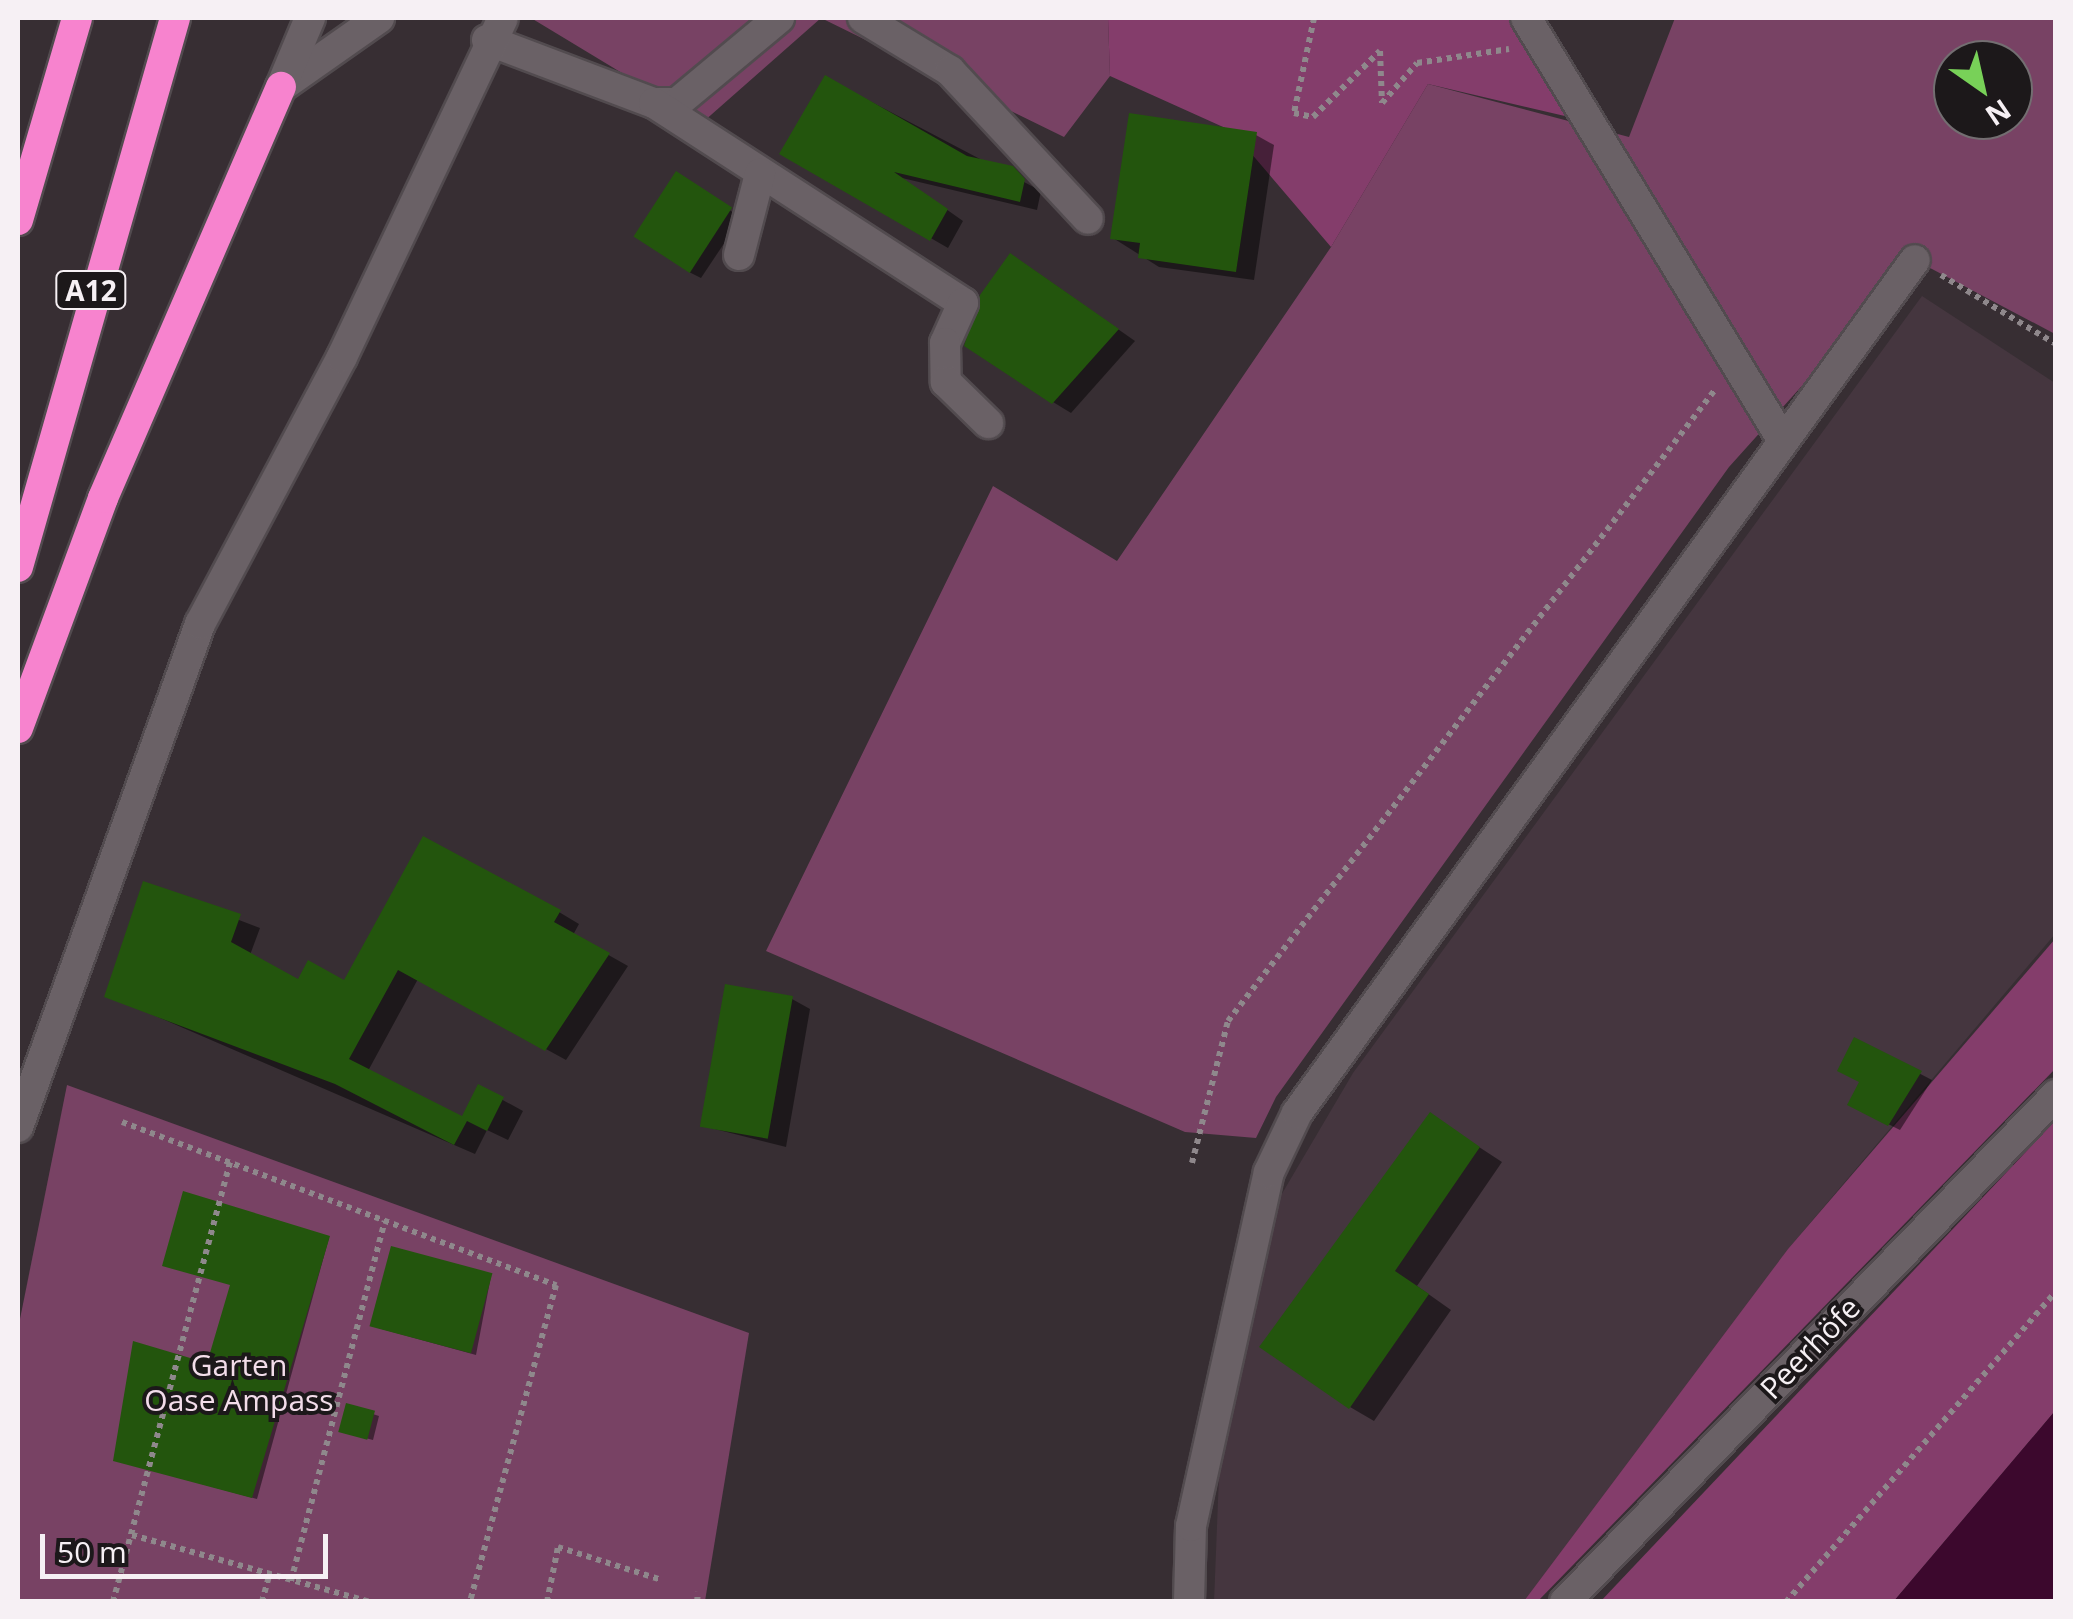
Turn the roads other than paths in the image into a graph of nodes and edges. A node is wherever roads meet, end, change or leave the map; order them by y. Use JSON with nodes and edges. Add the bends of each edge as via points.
{"nodes":[{"id":1,"x":77,"y":18,"type":"edge"},
{"id":2,"x":175,"y":18,"type":"edge"},
{"id":3,"x":310,"y":18,"type":"edge"},
{"id":4,"x":379,"y":18,"type":"edge"},
{"id":5,"x":779,"y":18,"type":"edge"},
{"id":6,"x":863,"y":18,"type":"edge"},
{"id":7,"x":495,"y":29,"type":"edge"},
{"id":8,"x":1534,"y":29,"type":"edge"},
{"id":9,"x":280,"y":87,"type":"junction"},
{"id":10,"x":654,"y":103,"type":"junction"},
{"id":11,"x":760,"y":174,"type":"junction"},
{"id":12,"x":1088,"y":219,"type":"dead end"},
{"id":13,"x":18,"y":220,"type":"edge"},
{"id":14,"x":739,"y":254,"type":"dead end"},
{"id":15,"x":1915,"y":260,"type":"road end"},
{"id":16,"x":988,"y":423,"type":"dead end"},
{"id":17,"x":1783,"y":440,"type":"junction"},
{"id":18,"x":18,"y":566,"type":"edge"},
{"id":19,"x":18,"y":728,"type":"edge"},
{"id":20,"x":2056,"y":1094,"type":"edge"},
{"id":21,"x":18,"y":1127,"type":"edge"},
{"id":22,"x":1189,"y":1602,"type":"edge"},
{"id":23,"x":1564,"y":1602,"type":"edge"}],
"edges":[{"from":1,"to":13,"type":"highway"},
{"from":2,"to":18,"type":"highway","number":"A12"},
{"from":3,"to":9,"type":"street"},
{"from":4,"to":9,"type":"street"},
{"from":5,"to":10,"type":"street","via":[[677,103]]},
{"from":6,"to":12,"type":"street","via":[[950,72]]},
{"from":7,"to":10,"type":"street"},
{"from":7,"to":21,"type":"street","via":[[342,357],[200,624]]},
{"from":8,"to":17,"type":"street"},
{"from":9,"to":19,"type":"highway","via":[[103,498]]},
{"from":10,"to":11,"type":"street"},
{"from":11,"to":14,"type":"street"},
{"from":11,"to":16,"type":"street","via":[[792,185],[963,303],[945,342],[946,382]]},
{"from":15,"to":17,"type":"street"},
{"from":17,"to":22,"type":"street","via":[[1331,1061],[1269,1172],[1191,1526]]},
{"from":20,"to":23,"type":"street","name":"Peerhöfe"}]}
